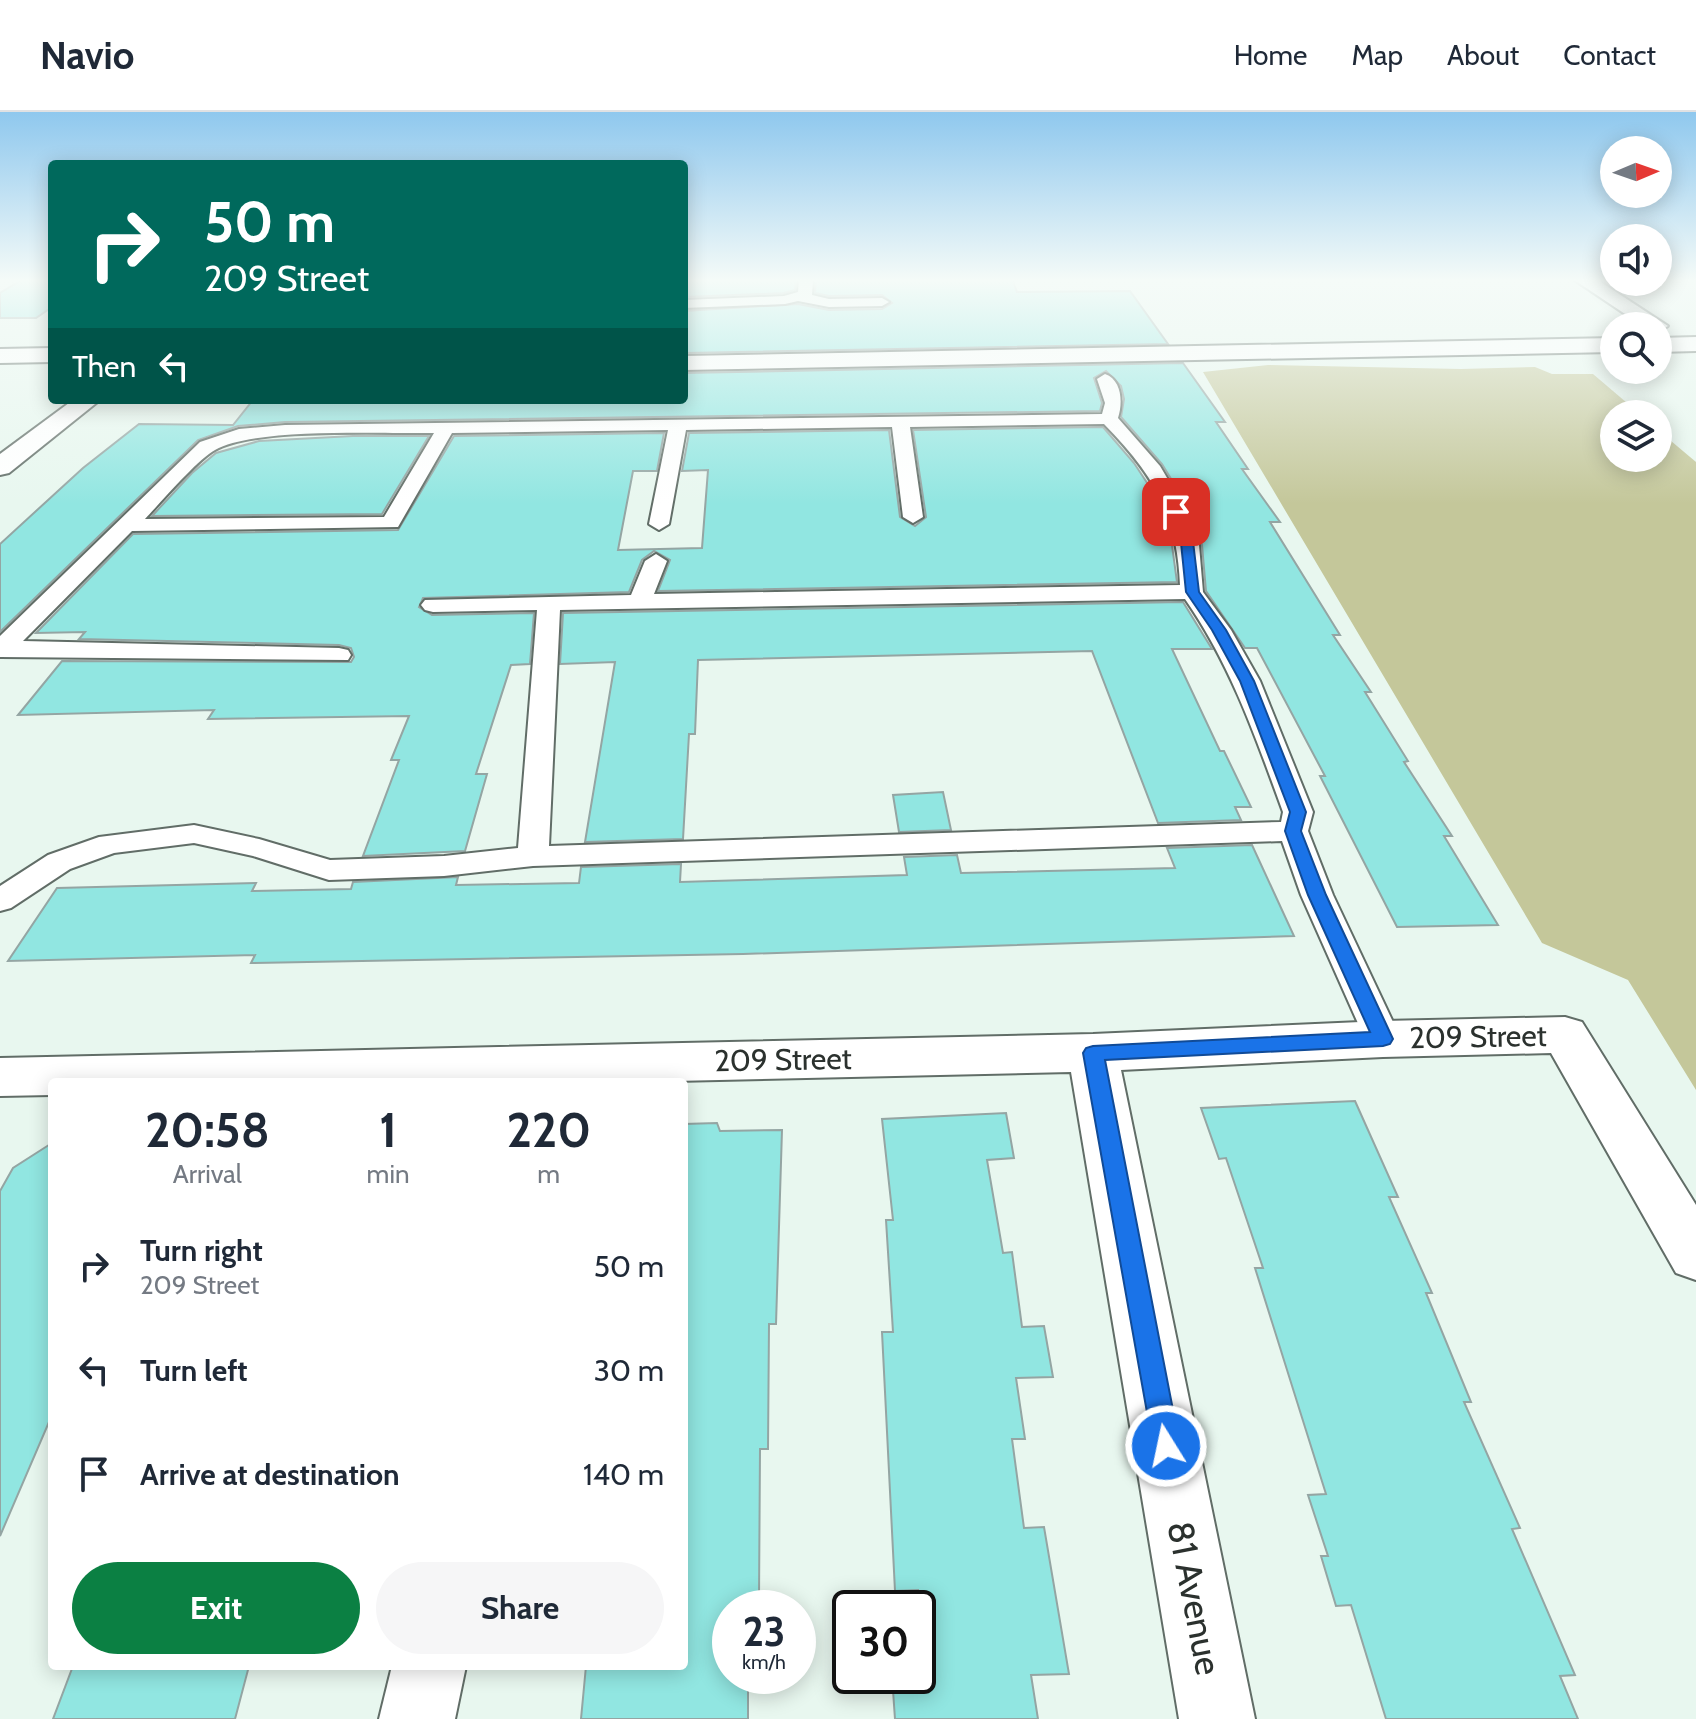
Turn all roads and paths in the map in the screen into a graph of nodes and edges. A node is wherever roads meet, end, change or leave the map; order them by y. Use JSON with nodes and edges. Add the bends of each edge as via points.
{"nodes":[{"id":1,"x":1149,"y":354,"type":"edge"},
{"id":2,"x":48,"y":355,"type":"edge"},
{"id":3,"x":0,"y":356,"type":"edge"},
{"id":4,"x":688,"y":363,"type":"edge"},
{"id":5,"x":0,"y":372,"type":"edge"},
{"id":6,"x":48,"y":372,"type":"edge"},
{"id":7,"x":1105,"y":379,"type":"dead end"},
{"id":8,"x":83,"y":404,"type":"edge"},
{"id":9,"x":1109,"y":419,"type":"junction"},
{"id":10,"x":900,"y":423,"type":"junction"},
{"id":11,"x":678,"y":425,"type":"junction"},
{"id":12,"x":446,"y":428,"type":"junction"},
{"id":13,"x":0,"y":467,"type":"edge"},
{"id":14,"x":913,"y":517,"type":"dead end"},
{"id":15,"x":659,"y":524,"type":"dead end"},
{"id":16,"x":126,"y":525,"type":"junction"},
{"id":17,"x":656,"y":561,"type":"dead end"},
{"id":18,"x":1192,"y":592,"type":"junction"},
{"id":19,"x":640,"y":601,"type":"junction"},
{"id":20,"x":549,"y":603,"type":"junction"},
{"id":21,"x":433,"y":605,"type":"dead end"},
{"id":22,"x":1,"y":649,"type":"edge"},
{"id":23,"x":339,"y":655,"type":"dead end"},
{"id":24,"x":1293,"y":831,"type":"junction"},
{"id":25,"x":533,"y":856,"type":"junction"},
{"id":26,"x":0,"y":901,"type":"edge"},
{"id":27,"x":1383,"y":1039,"type":"junction"},
{"id":28,"x":1093,"y":1053,"type":"junction"},
{"id":29,"x":570,"y":1074,"type":"edge"},
{"id":30,"x":0,"y":1077,"type":"edge"},
{"id":31,"x":1696,"y":1255,"type":"edge"},
{"id":32,"x":428,"y":1670,"type":"edge"},
{"id":33,"x":417,"y":1719,"type":"edge"},
{"id":34,"x":1217,"y":1719,"type":"edge"}],
"edges":[{"from":1,"to":4,"type":"main road"},
{"from":2,"to":3,"type":"main road"},
{"from":5,"to":6,"type":"main road"},
{"from":7,"to":9,"type":"lane","via":[[1114,403]]},
{"from":8,"to":13,"type":"main road"},
{"from":9,"to":10,"type":"lane"},
{"from":9,"to":18,"type":"lane","via":[[1137,446],[1166,491],[1186,533]]},
{"from":10,"to":11,"type":"lane"},
{"from":10,"to":14,"type":"lane"},
{"from":11,"to":12,"type":"lane"},
{"from":11,"to":15,"type":"lane"},
{"from":12,"to":16,"type":"lane","via":[[239,435],[207,446]]},
{"from":12,"to":16,"type":"lane","via":[[391,523]]},
{"from":16,"to":22,"type":"lane"},
{"from":17,"to":19,"type":"lane"},
{"from":18,"to":19,"type":"lane"},
{"from":18,"to":24,"type":"lane","via":[[1247,681],[1298,812]]},
{"from":19,"to":20,"type":"lane"},
{"from":20,"to":21,"type":"lane"},
{"from":20,"to":25,"type":"lane"},
{"from":22,"to":23,"type":"lane"},
{"from":24,"to":25,"type":"lane"},
{"from":24,"to":27,"type":"lane"},
{"from":25,"to":26,"type":"lane","via":[[329,870],[194,834],[110,844],[59,862]]},
{"from":27,"to":28,"type":"main road","name":"209 Street"},
{"from":27,"to":31,"type":"main road","name":"209 Street","via":[[1565,1035]]},
{"from":28,"to":29,"type":"main road","name":"209 Street"},
{"from":28,"to":34,"type":"main road","name":"81 Avenue"},
{"from":29,"to":30,"type":"main road","name":"209 Street"},
{"from":32,"to":33,"type":"main road"}]}
